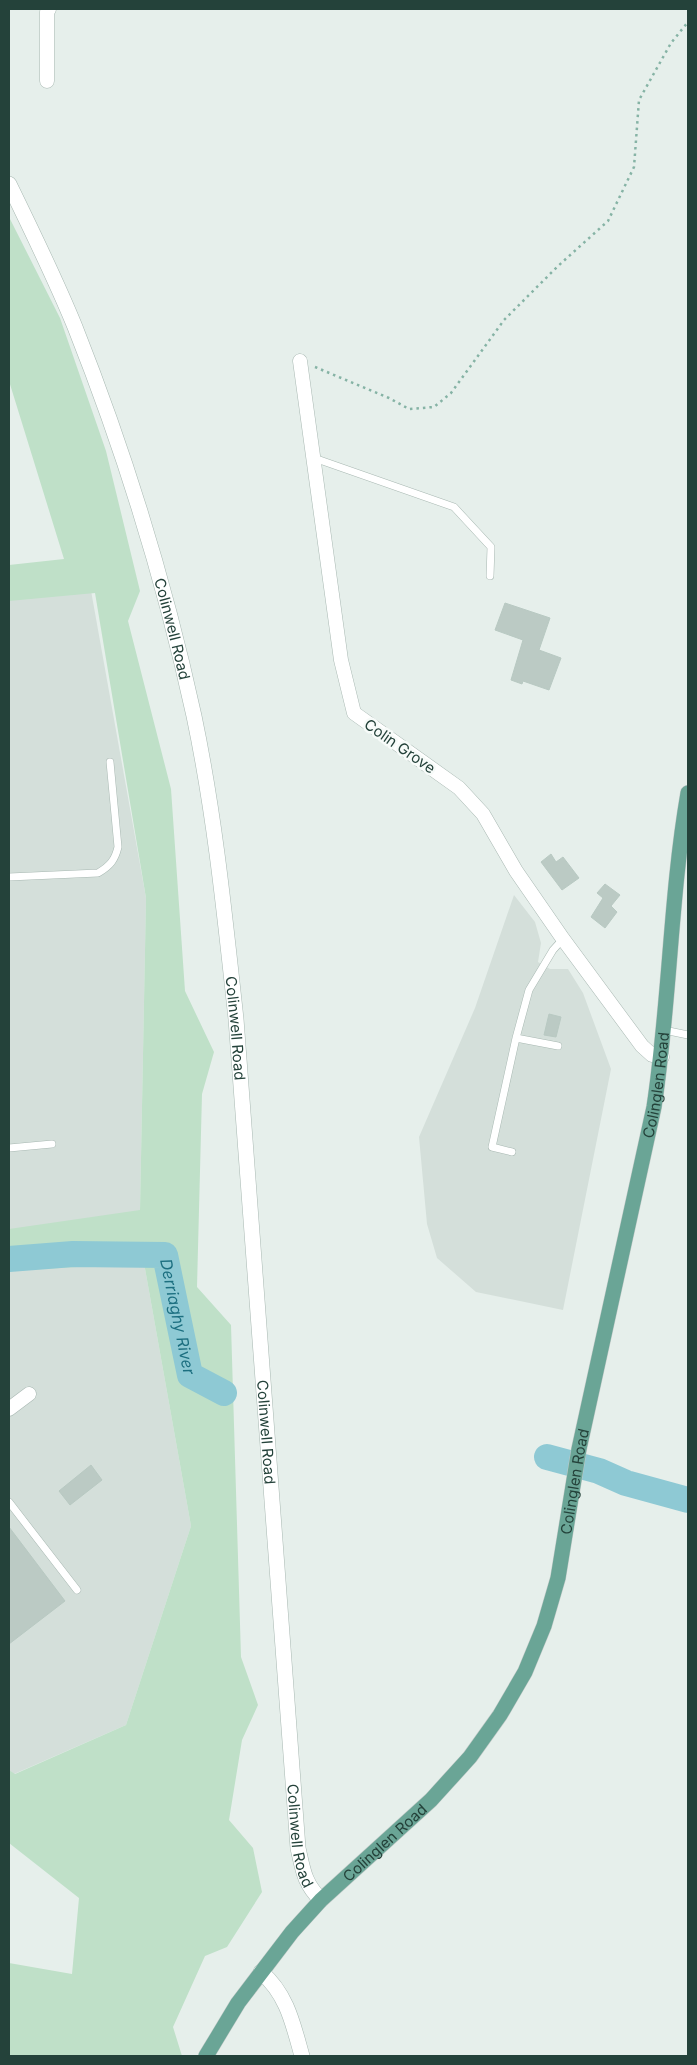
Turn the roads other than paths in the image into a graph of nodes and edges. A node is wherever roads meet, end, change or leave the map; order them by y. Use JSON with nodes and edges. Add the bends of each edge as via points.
{"nodes":[{"id":1,"x":49,"y":9,"type":"edge"},
{"id":2,"x":47,"y":81,"type":"dead end"},
{"id":3,"x":9,"y":184,"type":"edge"},
{"id":4,"x":300,"y":361,"type":"road end"},
{"id":5,"x":314,"y":458,"type":"junction"},
{"id":6,"x":490,"y":576,"type":"dead end"},
{"id":7,"x":110,"y":762,"type":"dead end"},
{"id":8,"x":688,"y":793,"type":"edge"},
{"id":9,"x":9,"y":877,"type":"edge"},
{"id":10,"x":563,"y":939,"type":"junction"},
{"id":11,"x":664,"y":1030,"type":"junction"},
{"id":12,"x":688,"y":1035,"type":"edge"},
{"id":13,"x":516,"y":1038,"type":"junction"},
{"id":14,"x":558,"y":1046,"type":"dead end"},
{"id":15,"x":662,"y":1057,"type":"junction"},
{"id":16,"x":52,"y":1144,"type":"dead end"},
{"id":17,"x":9,"y":1148,"type":"edge"},
{"id":18,"x":512,"y":1152,"type":"dead end"},
{"id":19,"x":28,"y":1394,"type":"dead end"},
{"id":20,"x":9,"y":1410,"type":"edge"},
{"id":21,"x":9,"y":1502,"type":"edge"},
{"id":22,"x":78,"y":1590,"type":"dead end"},
{"id":23,"x":321,"y":1900,"type":"junction"},
{"id":24,"x":261,"y":1972,"type":"junction"},
{"id":25,"x":206,"y":2056,"type":"edge"},
{"id":26,"x":302,"y":2056,"type":"edge"}],
"edges":[{"from":1,"to":2,"type":"street"},
{"from":3,"to":23,"type":"street","name":"Colinwell Road","via":[[74,326],[112,428],[152,550],[194,717],[224,903],[236,1019],[298,1848],[304,1878]]},
{"from":4,"to":5,"type":"street","name":"Colin Grove"},
{"from":5,"to":6,"type":"lane","via":[[454,507],[491,547]]},
{"from":5,"to":10,"type":"street","name":"Colin Grove","via":[[342,660],[354,713],[459,788],[483,814],[516,871]]},
{"from":7,"to":9,"type":"lane","via":[[118,848],[109,866],[98,872]]},
{"from":8,"to":11,"type":"main road","name":"Colinglen Road"},
{"from":10,"to":13,"type":"lane","via":[[529,990]]},
{"from":10,"to":15,"type":"street","name":"Colin Grove","via":[[642,1046],[652,1056]]},
{"from":11,"to":12,"type":"lane"},
{"from":11,"to":15,"type":"main road","name":"Colinglen Road"},
{"from":13,"to":14,"type":"lane"},
{"from":13,"to":18,"type":"lane","via":[[492,1147]]},
{"from":15,"to":23,"type":"main road","name":"Colinglen Road","via":[[644,1157],[579,1449],[558,1578],[544,1626],[525,1672],[470,1757],[431,1800]]},
{"from":16,"to":17,"type":"lane"},
{"from":19,"to":20,"type":"street"},
{"from":21,"to":22,"type":"lane"},
{"from":23,"to":24,"type":"main road","name":"Colinglen Road"},
{"from":24,"to":25,"type":"main road","name":"Colinglen Road"},
{"from":24,"to":26,"type":"street","via":[[275,1985],[287,2006]]}]}
